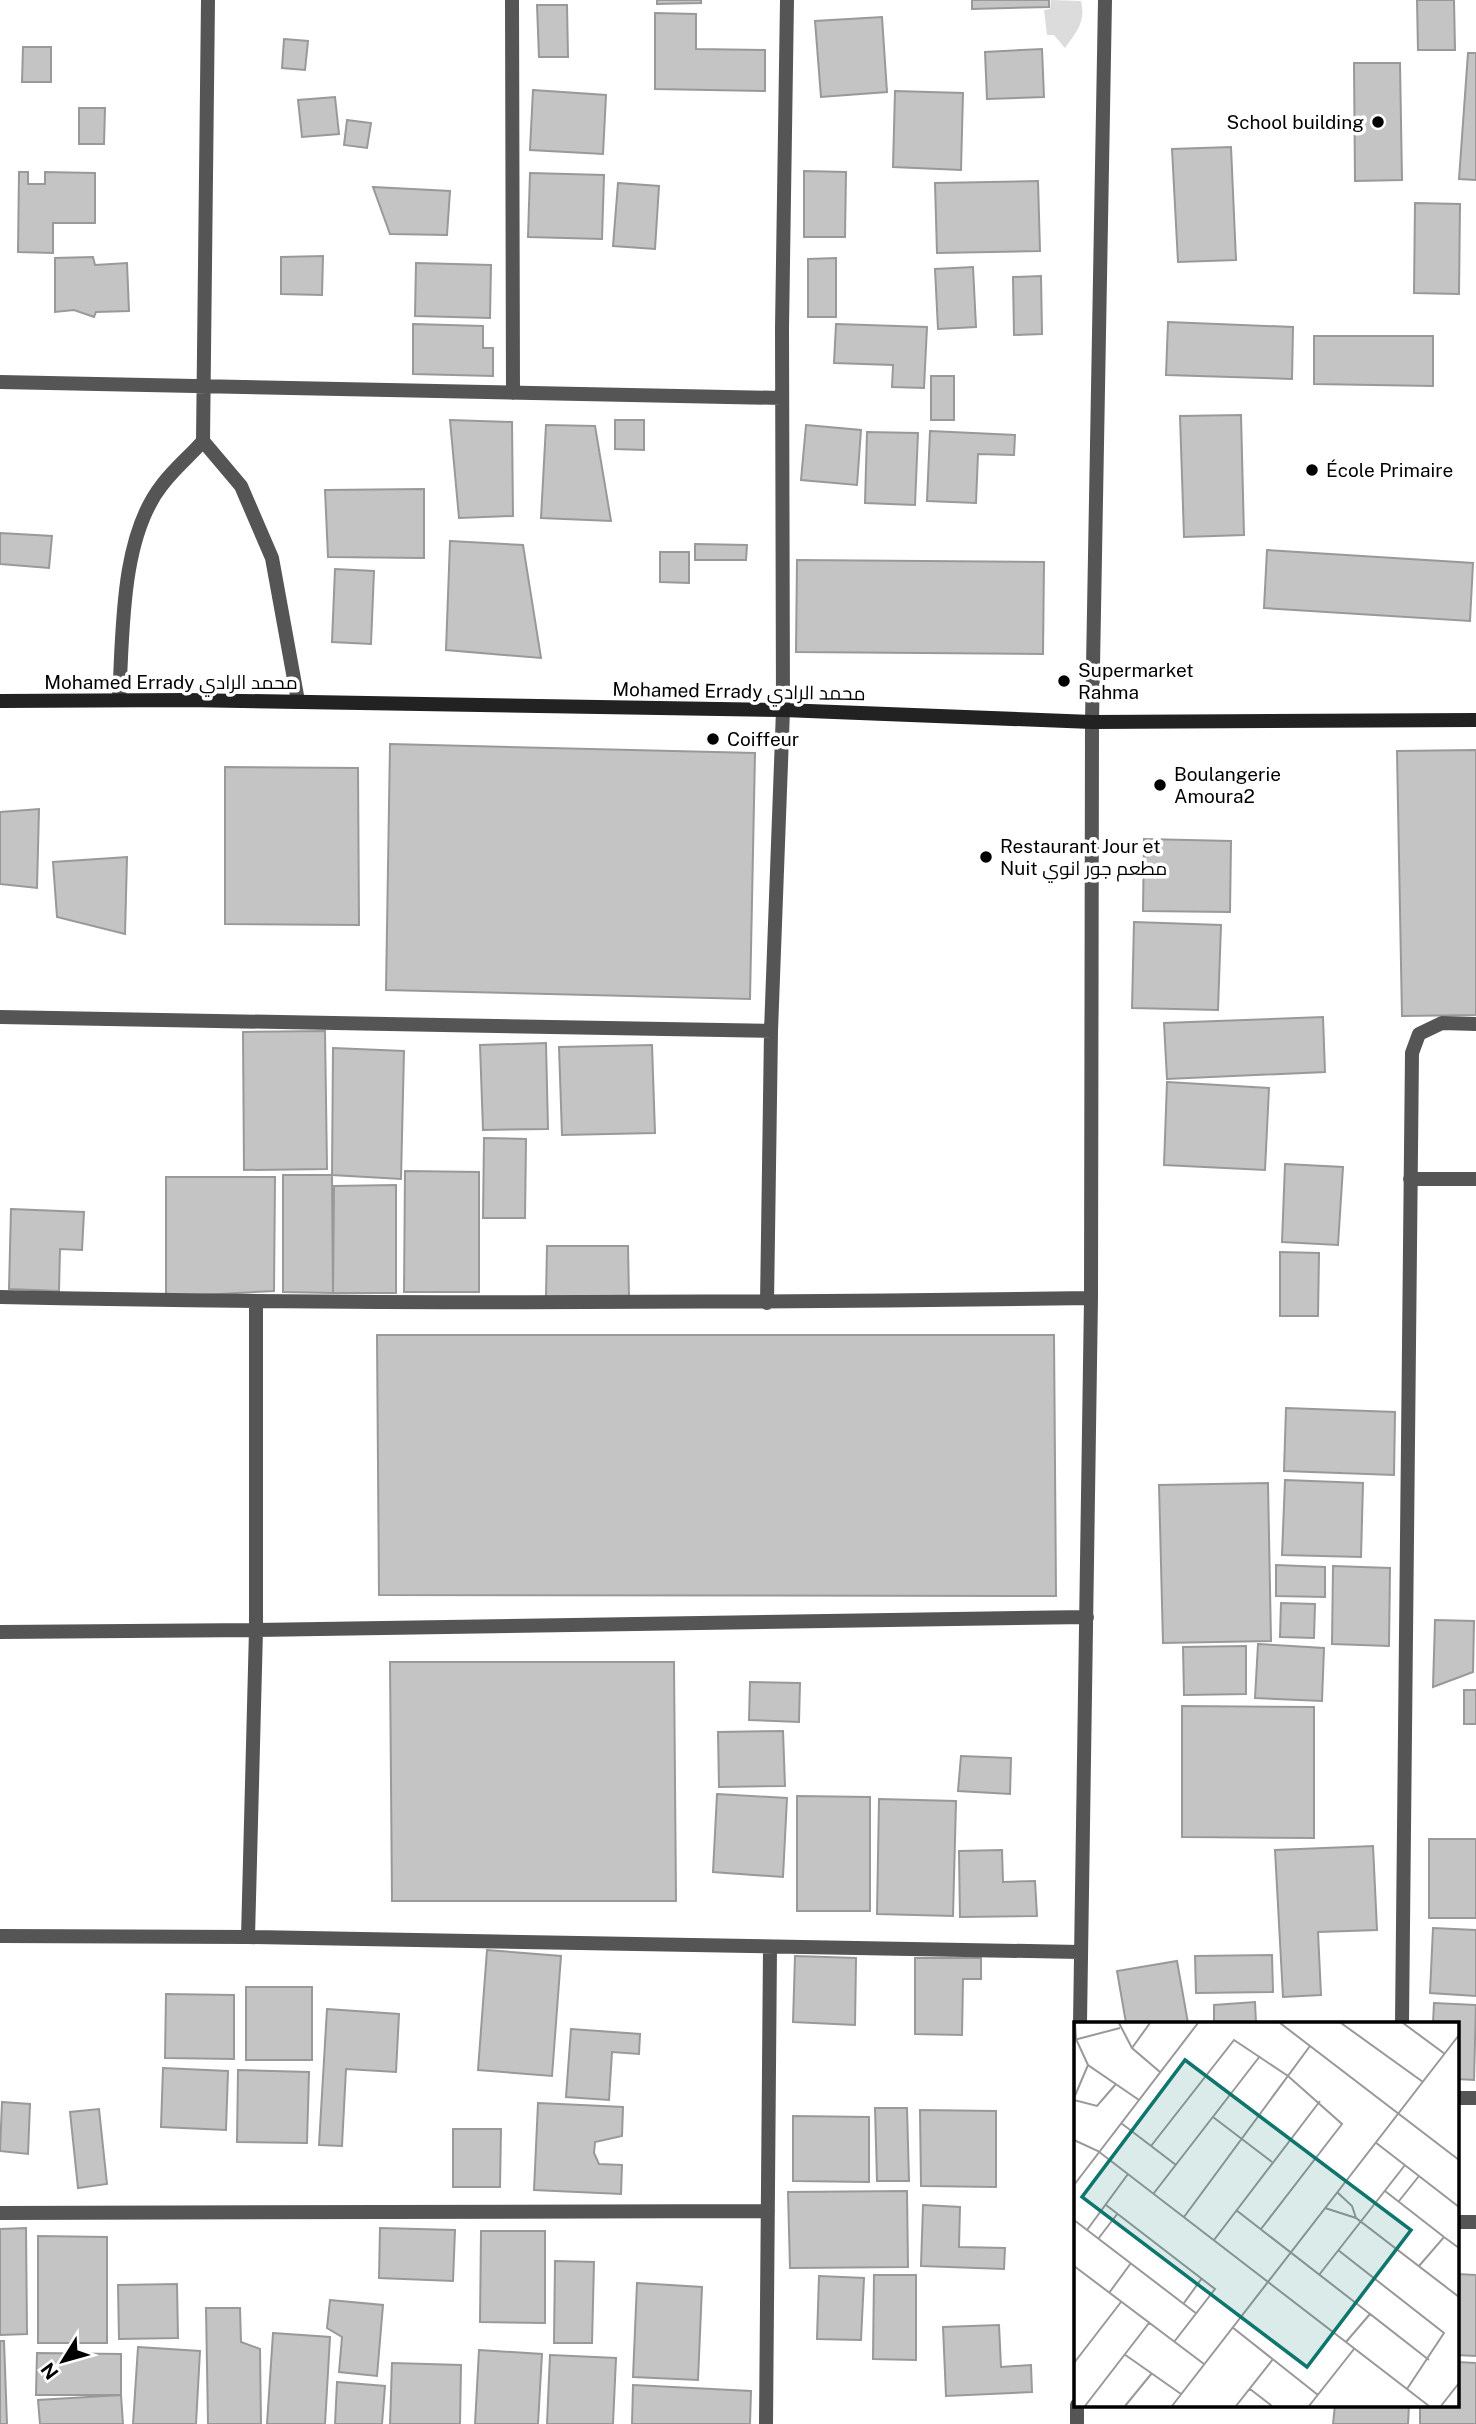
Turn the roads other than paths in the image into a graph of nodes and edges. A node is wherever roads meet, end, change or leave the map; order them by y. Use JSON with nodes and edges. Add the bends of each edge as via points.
{"nodes":[{"id":1,"x":208,"y":0,"type":"edge"},
{"id":2,"x":512,"y":0,"type":"edge"},
{"id":3,"x":788,"y":0,"type":"edge"},
{"id":4,"x":1105,"y":0,"type":"edge"},
{"id":5,"x":0,"y":382,"type":"edge"},
{"id":6,"x":204,"y":387,"type":"junction"},
{"id":7,"x":513,"y":393,"type":"junction"},
{"id":8,"x":782,"y":398,"type":"junction"},
{"id":9,"x":203,"y":441,"type":"junction"},
{"id":10,"x":119,"y":700,"type":"junction"},
{"id":11,"x":0,"y":701,"type":"edge"},
{"id":12,"x":298,"y":701,"type":"junction"},
{"id":13,"x":783,"y":710,"type":"junction"},
{"id":14,"x":1476,"y":720,"type":"edge"},
{"id":15,"x":1092,"y":722,"type":"junction"},
{"id":16,"x":0,"y":1017,"type":"edge"},
{"id":17,"x":1476,"y":1024,"type":"edge"},
{"id":18,"x":771,"y":1031,"type":"junction"},
{"id":19,"x":1410,"y":1179,"type":"junction"},
{"id":20,"x":1476,"y":1179,"type":"edge"},
{"id":21,"x":0,"y":1297,"type":"edge"},
{"id":22,"x":1091,"y":1298,"type":"junction"},
{"id":23,"x":256,"y":1302,"type":"junction"},
{"id":24,"x":767,"y":1303,"type":"junction"},
{"id":25,"x":1087,"y":1617,"type":"junction"},
{"id":26,"x":256,"y":1630,"type":"junction"},
{"id":27,"x":0,"y":1632,"type":"edge"},
{"id":28,"x":0,"y":1936,"type":"edge"},
{"id":29,"x":248,"y":1937,"type":"junction"},
{"id":30,"x":771,"y":1948,"type":"junction"},
{"id":31,"x":1080,"y":1952,"type":"junction"},
{"id":32,"x":1080,"y":2022,"type":"edge"},
{"id":33,"x":1402,"y":2022,"type":"edge"},
{"id":34,"x":1458,"y":2098,"type":"edge"},
{"id":35,"x":1476,"y":2098,"type":"edge"},
{"id":36,"x":768,"y":2211,"type":"junction"},
{"id":37,"x":0,"y":2213,"type":"edge"},
{"id":38,"x":1458,"y":2222,"type":"edge"},
{"id":39,"x":1476,"y":2222,"type":"edge"},
{"id":40,"x":1077,"y":2406,"type":"edge"},
{"id":41,"x":766,"y":2424,"type":"edge"},
{"id":42,"x":1077,"y":2424,"type":"edge"}],
"edges":[{"from":1,"to":6,"type":"street"},
{"from":2,"to":7,"type":"street"},
{"from":3,"to":8,"type":"street"},
{"from":4,"to":15,"type":"street"},
{"from":5,"to":6,"type":"street"},
{"from":6,"to":7,"type":"street"},
{"from":6,"to":9,"type":"street"},
{"from":7,"to":8,"type":"street"},
{"from":8,"to":13,"type":"street"},
{"from":9,"to":10,"type":"street","via":[[161,486],[140,525],[127,572]]},
{"from":9,"to":12,"type":"street","via":[[242,486],[272,558]]},
{"from":10,"to":11,"type":"street","name":"Mohamed Errady محمد الرادي"},
{"from":10,"to":12,"type":"street","name":"Mohamed Errady محمد الرادي"},
{"from":12,"to":13,"type":"street","name":"Mohamed Errady محمد الرادي"},
{"from":13,"to":15,"type":"street","name":"Mohamed Errady محمد الرادي"},
{"from":13,"to":18,"type":"street"},
{"from":14,"to":15,"type":"street","name":"Mohamed Errady محمد الرادي"},
{"from":15,"to":22,"type":"street"},
{"from":16,"to":18,"type":"street"},
{"from":17,"to":19,"type":"street","via":[[1442,1023],[1419,1034],[1412,1053]]},
{"from":18,"to":24,"type":"street"},
{"from":19,"to":20,"type":"street"},
{"from":19,"to":33,"type":"street"},
{"from":21,"to":23,"type":"street"},
{"from":22,"to":24,"type":"street"},
{"from":22,"to":25,"type":"street"},
{"from":23,"to":24,"type":"street"},
{"from":23,"to":26,"type":"street"},
{"from":25,"to":26,"type":"street"},
{"from":25,"to":31,"type":"street"},
{"from":26,"to":27,"type":"street"},
{"from":26,"to":29,"type":"street"},
{"from":28,"to":29,"type":"street"},
{"from":29,"to":30,"type":"street"},
{"from":30,"to":31,"type":"street"},
{"from":30,"to":36,"type":"street"},
{"from":31,"to":32,"type":"street"},
{"from":34,"to":35,"type":"street"},
{"from":36,"to":37,"type":"street"},
{"from":36,"to":41,"type":"street"},
{"from":38,"to":39,"type":"street"},
{"from":40,"to":42,"type":"street"}]}
